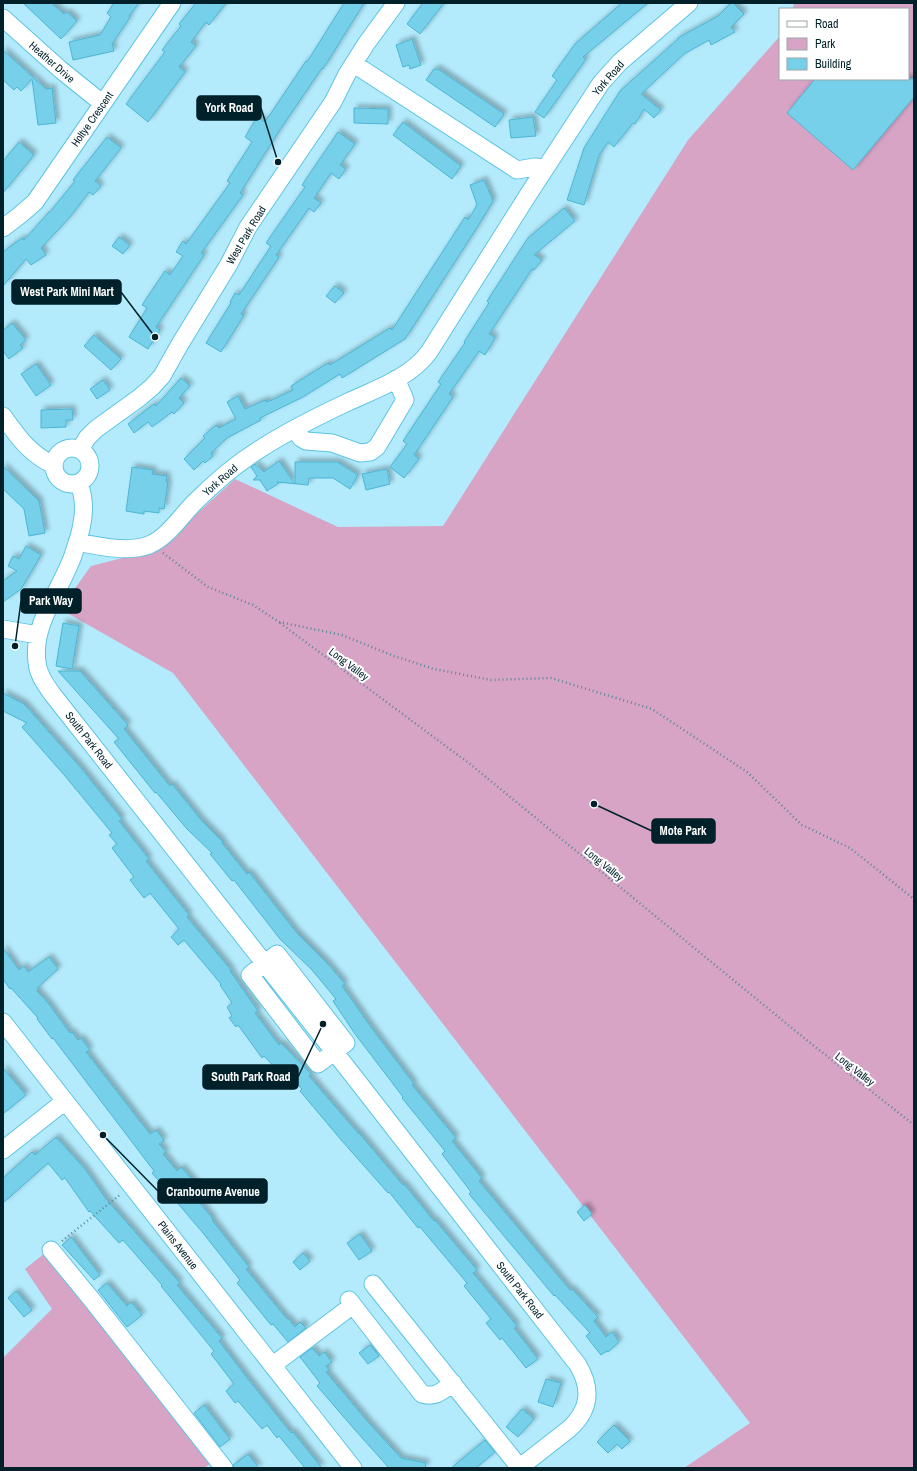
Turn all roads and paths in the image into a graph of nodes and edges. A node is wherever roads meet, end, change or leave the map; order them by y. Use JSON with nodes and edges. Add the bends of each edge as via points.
{"nodes":[{"id":1,"x":172,"y":3,"type":"edge"},
{"id":2,"x":396,"y":3,"type":"edge"},
{"id":3,"x":689,"y":3,"type":"edge"},
{"id":4,"x":3,"y":18,"type":"edge"},
{"id":5,"x":354,"y":64,"type":"junction"},
{"id":6,"x":102,"y":103,"type":"junction"},
{"id":7,"x":545,"y":168,"type":"junction"},
{"id":8,"x":517,"y":170,"type":"junction"},
{"id":9,"x":528,"y":195,"type":"junction"},
{"id":10,"x":3,"y":228,"type":"edge"},
{"id":11,"x":396,"y":379,"type":"junction"},
{"id":12,"x":3,"y":416,"type":"edge"},
{"id":13,"x":294,"y":429,"type":"junction"},
{"id":14,"x":80,"y":450,"type":"junction"},
{"id":15,"x":54,"y":465,"type":"junction"},
{"id":16,"x":79,"y":483,"type":"junction"},
{"id":17,"x":77,"y":542,"type":"junction"},
{"id":18,"x":153,"y":543,"type":"junction"},
{"id":19,"x":279,"y":622,"type":"junction"},
{"id":20,"x":3,"y":629,"type":"edge"},
{"id":21,"x":38,"y":635,"type":"junction"},
{"id":22,"x":914,"y":899,"type":"edge"},
{"id":23,"x":3,"y":1022,"type":"edge"},
{"id":24,"x":65,"y":1101,"type":"junction"},
{"id":25,"x":914,"y":1125,"type":"edge"},
{"id":26,"x":3,"y":1150,"type":"edge"},
{"id":27,"x":132,"y":1185,"type":"junction"},
{"id":28,"x":51,"y":1250,"type":"joint"},
{"id":29,"x":372,"y":1284,"type":"dead end"},
{"id":30,"x":273,"y":1365,"type":"junction"},
{"id":31,"x":453,"y":1383,"type":"junction"},
{"id":32,"x":220,"y":1467,"type":"edge"},
{"id":33,"x":353,"y":1468,"type":"edge"},
{"id":34,"x":520,"y":1468,"type":"edge"}],
"edges":[{"from":1,"to":6,"type":"street","name":"Holtye Crescent"},
{"from":2,"to":5,"type":"street","name":"West Park Road"},
{"from":3,"to":7,"type":"street","name":"York Road","via":[[620,62],[601,83]]},
{"from":4,"to":6,"type":"street","name":"Heather Drive","via":[[60,70]]},
{"from":5,"to":8,"type":"street"},
{"from":5,"to":14,"type":"street","name":"West Park Road","via":[[333,102],[248,227],[229,264],[162,376],[139,398],[96,429]]},
{"from":6,"to":10,"type":"street","name":"Holtye Crescent","via":[[35,202]]},
{"from":7,"to":8,"type":"street"},
{"from":7,"to":9,"type":"street","name":"York Road"},
{"from":8,"to":9,"type":"street","via":[[521,188]]},
{"from":9,"to":11,"type":"street","name":"York Road","via":[[429,352],[416,367]]},
{"from":11,"to":13,"type":"street","name":"York Road"},
{"from":11,"to":13,"type":"street","via":[[405,400],[377,447],[370,452],[360,453],[332,443],[306,441]]},
{"from":12,"to":15,"type":"street","via":[[22,441],[40,458]]},
{"from":13,"to":18,"type":"street","name":"York Road","via":[[234,467]]},
{"from":14,"to":15,"type":"street","via":[[71,448],[63,451],[56,457]]},
{"from":14,"to":16,"type":"street","via":[[86,455],[90,467],[87,477]]},
{"from":15,"to":16,"type":"street","via":[[55,473],[60,480],[68,484]]},
{"from":16,"to":17,"type":"street","name":"South Park Road","via":[[84,504]]},
{"from":17,"to":18,"type":"street","name":"York Road","via":[[122,548],[139,548]]},
{"from":17,"to":21,"type":"street","name":"South Park Road","via":[[71,562],[44,616]]},
{"from":18,"to":19,"type":"path","name":"Long Valley","via":[[208,587],[252,605]]},
{"from":19,"to":22,"type":"path","via":[[342,635],[394,656],[434,668],[491,680],[551,678],[652,709],[747,772],[802,825],[850,848]]},
{"from":19,"to":25,"type":"path","name":"Long Valley","via":[[470,764],[798,1034]]},
{"from":20,"to":21,"type":"street"},
{"from":21,"to":34,"type":"street","name":"South Park Road","via":[[37,663],[44,683],[535,1309],[583,1374],[587,1398],[581,1415],[569,1429]]},
{"from":23,"to":24,"type":"street","name":"Plains Avenue"},
{"from":24,"to":26,"type":"street"},
{"from":24,"to":27,"type":"street","name":"Plains Avenue"},
{"from":27,"to":28,"type":"path"},
{"from":27,"to":30,"type":"street","name":"Plains Avenue"},
{"from":28,"to":32,"type":"street"},
{"from":29,"to":31,"type":"street"},
{"from":30,"to":31,"type":"street","via":[[351,1303],[422,1394],[438,1394]]},
{"from":30,"to":33,"type":"street","name":"Plains Avenue"},
{"from":31,"to":34,"type":"street"}]}
